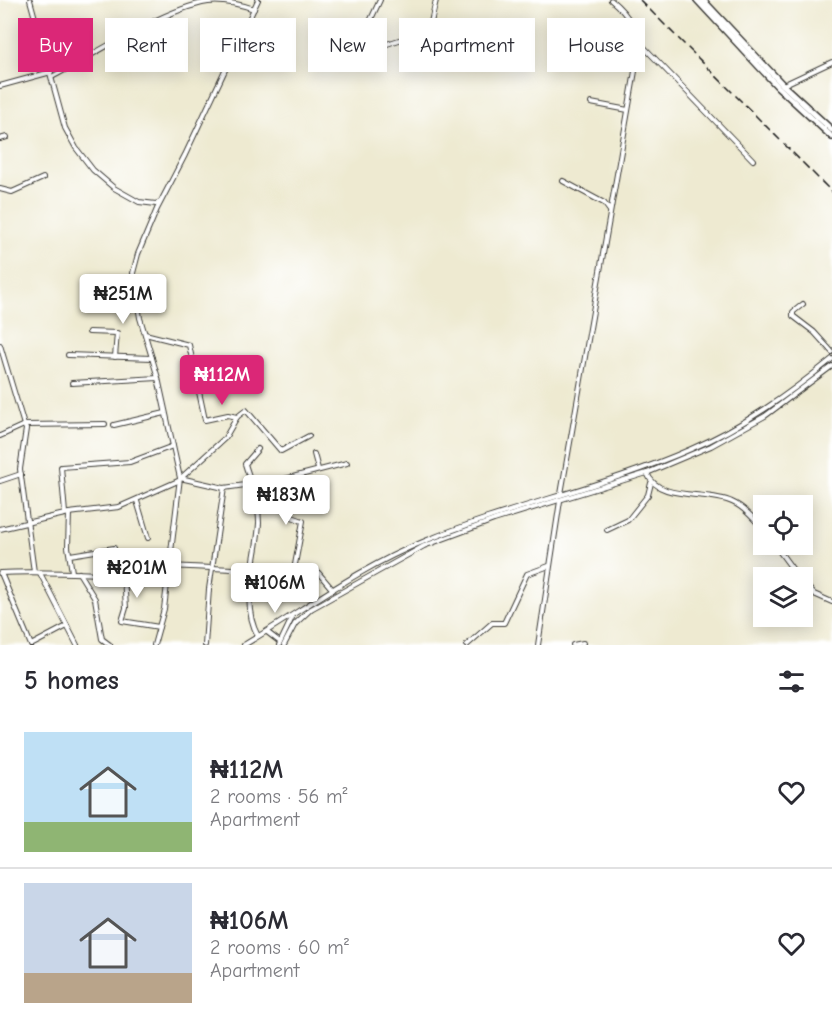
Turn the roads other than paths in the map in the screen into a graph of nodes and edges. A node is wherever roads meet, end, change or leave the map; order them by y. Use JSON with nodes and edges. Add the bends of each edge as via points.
{"nodes":[{"id":1,"x":30,"y":0,"type":"edge"},
{"id":2,"x":258,"y":0,"type":"edge"},
{"id":3,"x":380,"y":0,"type":"edge"},
{"id":4,"x":436,"y":0,"type":"edge"},
{"id":5,"x":611,"y":0,"type":"edge"},
{"id":6,"x":697,"y":0,"type":"edge"},
{"id":7,"x":703,"y":0,"type":"edge"},
{"id":8,"x":254,"y":9,"type":"junction"},
{"id":9,"x":629,"y":18,"type":"edge"},
{"id":10,"x":645,"y":48,"type":"edge"},
{"id":11,"x":832,"y":62,"type":"edge"},
{"id":12,"x":634,"y":72,"type":"edge"},
{"id":13,"x":52,"y":74,"type":"junction"},
{"id":14,"x":783,"y":85,"type":"junction"},
{"id":15,"x":0,"y":86,"type":"edge"},
{"id":16,"x":591,"y":103,"type":"dead end"},
{"id":17,"x":628,"y":110,"type":"junction"},
{"id":18,"x":832,"y":130,"type":"edge"},
{"id":19,"x":832,"y":136,"type":"edge"},
{"id":20,"x":7,"y":137,"type":"dead end"},
{"id":21,"x":0,"y":140,"type":"edge"},
{"id":22,"x":753,"y":160,"type":"dead end"},
{"id":23,"x":43,"y":178,"type":"dead end"},
{"id":24,"x":563,"y":181,"type":"dead end"},
{"id":25,"x":0,"y":189,"type":"edge"},
{"id":26,"x":613,"y":199,"type":"junction"},
{"id":27,"x":161,"y":201,"type":"junction"},
{"id":28,"x":604,"y":203,"type":"junction"},
{"id":29,"x":610,"y":211,"type":"junction"},
{"id":30,"x":803,"y":304,"type":"dead end"},
{"id":31,"x":89,"y":332,"type":"dead end"},
{"id":32,"x":146,"y":334,"type":"junction"},
{"id":33,"x":0,"y":345,"type":"edge"},
{"id":34,"x":832,"y":352,"type":"edge"},
{"id":35,"x":68,"y":355,"type":"dead end"},
{"id":36,"x":115,"y":357,"type":"junction"},
{"id":37,"x":152,"y":358,"type":"junction"},
{"id":38,"x":832,"y":358,"type":"edge"},
{"id":39,"x":832,"y":366,"type":"edge"},
{"id":40,"x":158,"y":378,"type":"junction"},
{"id":41,"x":72,"y":383,"type":"dead end"},
{"id":42,"x":165,"y":413,"type":"junction"},
{"id":43,"x":237,"y":417,"type":"junction"},
{"id":44,"x":105,"y":424,"type":"dead end"},
{"id":45,"x":24,"y":425,"type":"junction"},
{"id":46,"x":114,"y":425,"type":"dead end"},
{"id":47,"x":0,"y":436,"type":"edge"},
{"id":48,"x":309,"y":436,"type":"dead end"},
{"id":49,"x":173,"y":446,"type":"junction"},
{"id":50,"x":258,"y":449,"type":"dead end"},
{"id":51,"x":314,"y":454,"type":"dead end"},
{"id":52,"x":347,"y":463,"type":"dead end"},
{"id":53,"x":318,"y":469,"type":"junction"},
{"id":54,"x":626,"y":473,"type":"junction"},
{"id":55,"x":647,"y":473,"type":"junction"},
{"id":56,"x":21,"y":474,"type":"junction"},
{"id":57,"x":180,"y":479,"type":"junction"},
{"id":58,"x":627,"y":479,"type":"junction"},
{"id":59,"x":281,"y":480,"type":"junction"},
{"id":60,"x":0,"y":481,"type":"edge"},
{"id":61,"x":651,"y":482,"type":"junction"},
{"id":62,"x":251,"y":483,"type":"junction"},
{"id":63,"x":224,"y":488,"type":"junction"},
{"id":64,"x":561,"y":494,"type":"junction"},
{"id":65,"x":560,"y":500,"type":"junction"},
{"id":66,"x":136,"y":501,"type":"junction"},
{"id":67,"x":67,"y":513,"type":"junction"},
{"id":68,"x":753,"y":519,"type":"edge"},
{"id":69,"x":27,"y":522,"type":"junction"},
{"id":70,"x":0,"y":529,"type":"edge"},
{"id":71,"x":607,"y":530,"type":"dead end"},
{"id":72,"x":148,"y":538,"type":"dead end"},
{"id":73,"x":114,"y":548,"type":"dead end"},
{"id":74,"x":70,"y":555,"type":"junction"},
{"id":75,"x":169,"y":566,"type":"junction"},
{"id":76,"x":549,"y":566,"type":"junction"},
{"id":77,"x":213,"y":567,"type":"junction"},
{"id":78,"x":254,"y":570,"type":"junction"},
{"id":79,"x":294,"y":570,"type":"junction"},
{"id":80,"x":34,"y":572,"type":"junction"},
{"id":81,"x":72,"y":572,"type":"junction"},
{"id":82,"x":1,"y":573,"type":"edge"},
{"id":83,"x":40,"y":573,"type":"junction"},
{"id":84,"x":79,"y":573,"type":"junction"},
{"id":85,"x":124,"y":576,"type":"junction"},
{"id":86,"x":169,"y":576,"type":"junction"},
{"id":87,"x":333,"y":590,"type":"junction"},
{"id":88,"x":813,"y":593,"type":"edge"},
{"id":89,"x":832,"y":602,"type":"edge"},
{"id":90,"x":294,"y":615,"type":"junction"},
{"id":91,"x":67,"y":626,"type":"junction"},
{"id":92,"x":159,"y":627,"type":"junction"},
{"id":93,"x":266,"y":632,"type":"junction"},
{"id":94,"x":258,"y":636,"type":"junction"},
{"id":95,"x":583,"y":643,"type":"dead end"},
{"id":96,"x":281,"y":644,"type":"edge"},
{"id":97,"x":31,"y":645,"type":"edge"},
{"id":98,"x":77,"y":645,"type":"edge"},
{"id":99,"x":110,"y":645,"type":"edge"},
{"id":100,"x":154,"y":645,"type":"edge"},
{"id":101,"x":204,"y":645,"type":"edge"},
{"id":102,"x":244,"y":645,"type":"edge"},
{"id":103,"x":468,"y":645,"type":"edge"},
{"id":104,"x":538,"y":645,"type":"edge"},
{"id":105,"x":573,"y":645,"type":"edge"}],
"edges":[{"from":1,"to":13,"type":"street"},
{"from":2,"to":8,"type":"street"},
{"from":3,"to":4,"type":"street","via":[[364,34],[384,45],[426,31]]},
{"from":5,"to":9,"type":"street"},
{"from":6,"to":19,"type":"main road","via":[[778,87]]},
{"from":7,"to":14,"type":"main road"},
{"from":8,"to":13,"type":"street","via":[[224,2],[196,5]]},
{"from":8,"to":27,"type":"street"},
{"from":10,"to":22,"type":"street"},
{"from":11,"to":14,"type":"street"},
{"from":12,"to":17,"type":"street"},
{"from":13,"to":15,"type":"street"},
{"from":13,"to":27,"type":"street","via":[[65,128],[93,170],[139,202]]},
{"from":14,"to":18,"type":"main road"},
{"from":16,"to":17,"type":"street"},
{"from":17,"to":26,"type":"street"},
{"from":20,"to":21,"type":"street"},
{"from":23,"to":25,"type":"street","via":[[12,192]]},
{"from":24,"to":28,"type":"street"},
{"from":26,"to":28,"type":"street"},
{"from":26,"to":29,"type":"street"},
{"from":27,"to":32,"type":"street","via":[[146,232],[134,273]]},
{"from":28,"to":29,"type":"street"},
{"from":29,"to":64,"type":"street"},
{"from":30,"to":34,"type":"street","via":[[792,312],[793,316]]},
{"from":31,"to":36,"type":"street","via":[[117,333]]},
{"from":32,"to":37,"type":"street"},
{"from":32,"to":43,"type":"street","via":[[189,345],[206,420]]},
{"from":33,"to":45,"type":"street"},
{"from":35,"to":36,"type":"street"},
{"from":36,"to":37,"type":"street"},
{"from":37,"to":40,"type":"street"},
{"from":38,"to":54,"type":"street","via":[[747,420],[692,449]]},
{"from":39,"to":55,"type":"street","via":[[737,433]]},
{"from":40,"to":41,"type":"street"},
{"from":40,"to":42,"type":"street"},
{"from":42,"to":46,"type":"street"},
{"from":42,"to":49,"type":"street"},
{"from":43,"to":48,"type":"street","via":[[246,410],[281,451]]},
{"from":43,"to":57,"type":"street","via":[[225,438]]},
{"from":44,"to":45,"type":"street"},
{"from":45,"to":47,"type":"street"},
{"from":45,"to":56,"type":"street"},
{"from":49,"to":57,"type":"street"},
{"from":49,"to":67,"type":"street","via":[[130,462],[61,467]]},
{"from":50,"to":62,"type":"street","via":[[246,465]]},
{"from":51,"to":53,"type":"street"},
{"from":52,"to":53,"type":"street"},
{"from":53,"to":59,"type":"street"},
{"from":54,"to":58,"type":"street"},
{"from":54,"to":64,"type":"street"},
{"from":55,"to":58,"type":"street"},
{"from":55,"to":61,"type":"street"},
{"from":56,"to":60,"type":"street"},
{"from":56,"to":69,"type":"street"},
{"from":57,"to":63,"type":"street"},
{"from":57,"to":66,"type":"street"},
{"from":57,"to":75,"type":"street"},
{"from":58,"to":65,"type":"street"},
{"from":59,"to":62,"type":"street"},
{"from":59,"to":79,"type":"street","via":[[292,517],[303,521]]},
{"from":61,"to":68,"type":"street","via":[[660,488],[735,502]]},
{"from":61,"to":71,"type":"street","via":[[648,495],[628,520]]},
{"from":62,"to":63,"type":"street"},
{"from":62,"to":78,"type":"street","via":[[259,522]]},
{"from":63,"to":77,"type":"street"},
{"from":64,"to":87,"type":"street","via":[[490,515],[421,542]]},
{"from":65,"to":76,"type":"street"},
{"from":65,"to":96,"type":"street","via":[[458,532],[399,559],[311,609]]},
{"from":66,"to":67,"type":"street","via":[[108,509]]},
{"from":66,"to":72,"type":"street"},
{"from":67,"to":69,"type":"street"},
{"from":67,"to":74,"type":"street"},
{"from":69,"to":70,"type":"street"},
{"from":69,"to":80,"type":"street"},
{"from":73,"to":74,"type":"street"},
{"from":74,"to":81,"type":"street"},
{"from":75,"to":77,"type":"street"},
{"from":75,"to":86,"type":"street"},
{"from":76,"to":103,"type":"street","via":[[527,574],[504,623],[492,623]]},
{"from":76,"to":104,"type":"street"},
{"from":77,"to":78,"type":"street"},
{"from":77,"to":101,"type":"street"},
{"from":78,"to":79,"type":"street"},
{"from":78,"to":94,"type":"street","via":[[248,605],[250,621]]},
{"from":79,"to":87,"type":"street","via":[[316,570]]},
{"from":80,"to":82,"type":"street"},
{"from":80,"to":83,"type":"street"},
{"from":81,"to":83,"type":"street"},
{"from":81,"to":84,"type":"street"},
{"from":82,"to":97,"type":"street"},
{"from":83,"to":91,"type":"street"},
{"from":84,"to":85,"type":"street"},
{"from":84,"to":99,"type":"street","via":[[95,599],[102,639]]},
{"from":85,"to":86,"type":"street"},
{"from":85,"to":92,"type":"street","via":[[126,608],[122,621]]},
{"from":86,"to":92,"type":"street"},
{"from":87,"to":90,"type":"street"},
{"from":88,"to":89,"type":"street"},
{"from":90,"to":93,"type":"street"},
{"from":90,"to":96,"type":"street"},
{"from":91,"to":97,"type":"street"},
{"from":91,"to":98,"type":"street"},
{"from":92,"to":100,"type":"street"},
{"from":93,"to":94,"type":"street"},
{"from":93,"to":96,"type":"street"},
{"from":94,"to":102,"type":"street"},
{"from":95,"to":105,"type":"street"}]}
